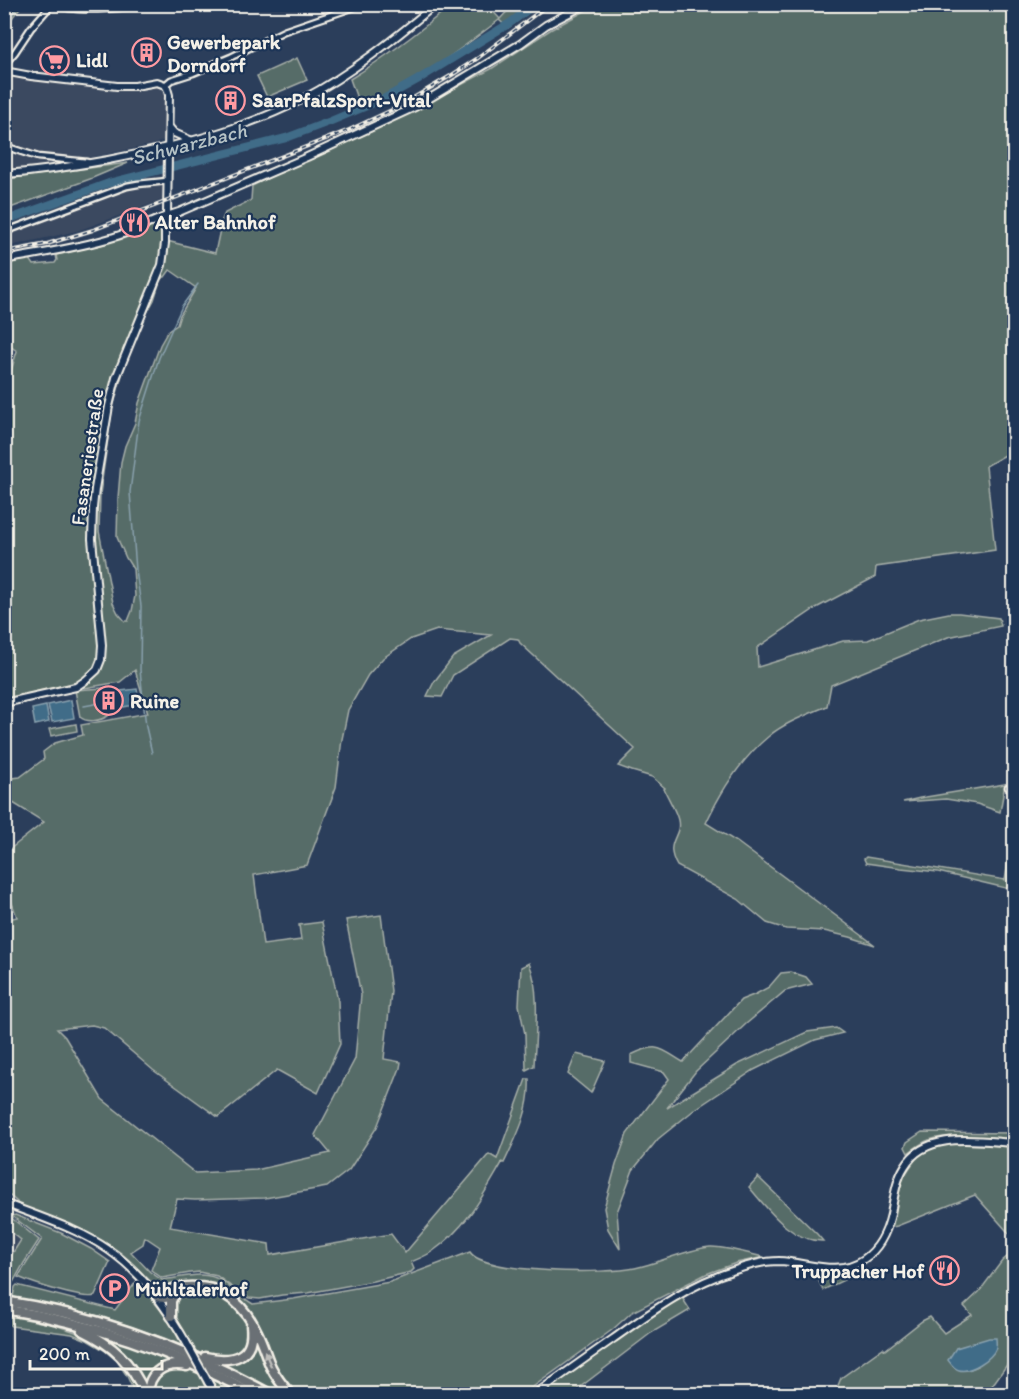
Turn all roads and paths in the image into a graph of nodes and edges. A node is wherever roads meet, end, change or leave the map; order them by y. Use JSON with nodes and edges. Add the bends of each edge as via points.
{"nodes":[{"id":1,"x":8,"y":4,"type":"edge"},
{"id":2,"x":53,"y":4,"type":"edge"},
{"id":3,"x":142,"y":4,"type":"edge"},
{"id":4,"x":363,"y":4,"type":"edge"},
{"id":5,"x":436,"y":4,"type":"edge"},
{"id":6,"x":586,"y":4,"type":"edge"},
{"id":7,"x":4,"y":9,"type":"edge"},
{"id":8,"x":4,"y":65,"type":"edge"},
{"id":9,"x":4,"y":71,"type":"edge"},
{"id":10,"x":165,"y":85,"type":"junction"},
{"id":11,"x":169,"y":127,"type":"junction"},
{"id":12,"x":191,"y":141,"type":"junction"},
{"id":13,"x":7,"y":147,"type":"edge"},
{"id":14,"x":168,"y":147,"type":"junction"},
{"id":15,"x":93,"y":162,"type":"junction"},
{"id":16,"x":4,"y":174,"type":"edge"},
{"id":17,"x":167,"y":179,"type":"junction"},
{"id":18,"x":166,"y":215,"type":"junction"},
{"id":19,"x":4,"y":232,"type":"edge"},
{"id":20,"x":4,"y":260,"type":"edge"},
{"id":21,"x":4,"y":703,"type":"edge"},
{"id":22,"x":1008,"y":787,"type":"dead end"},
{"id":23,"x":1014,"y":789,"type":"edge"},
{"id":24,"x":1014,"y":1143,"type":"edge"},
{"id":25,"x":4,"y":1203,"type":"edge"},
{"id":26,"x":192,"y":1287,"type":"junction"},
{"id":27,"x":175,"y":1293,"type":"junction"},
{"id":28,"x":157,"y":1296,"type":"junction"},
{"id":29,"x":4,"y":1301,"type":"edge"},
{"id":30,"x":4,"y":1309,"type":"edge"},
{"id":31,"x":171,"y":1316,"type":"junction"},
{"id":32,"x":65,"y":1321,"type":"junction"},
{"id":33,"x":251,"y":1322,"type":"junction"},
{"id":34,"x":187,"y":1353,"type":"junction"},
{"id":35,"x":216,"y":1375,"type":"junction"},
{"id":36,"x":146,"y":1395,"type":"edge"},
{"id":37,"x":215,"y":1395,"type":"edge"},
{"id":38,"x":253,"y":1395,"type":"edge"},
{"id":39,"x":270,"y":1395,"type":"edge"},
{"id":40,"x":290,"y":1395,"type":"edge"},
{"id":41,"x":535,"y":1395,"type":"edge"}],
"edges":[{"from":1,"to":7,"type":"street"},
{"from":2,"to":3,"type":"street","via":[[95,9]]},
{"from":2,"to":8,"type":"street"},
{"from":4,"to":10,"type":"street","via":[[284,31]]},
{"from":5,"to":12,"type":"street","via":[[372,55],[304,98],[251,122]]},
{"from":6,"to":18,"type":"street","via":[[415,107],[257,179]]},
{"from":9,"to":10,"type":"street","via":[[117,87],[153,82]]},
{"from":10,"to":11,"type":"street","via":[[169,95]]},
{"from":11,"to":12,"type":"street"},
{"from":11,"to":14,"type":"street"},
{"from":12,"to":14,"type":"street"},
{"from":13,"to":15,"type":"street","via":[[38,157]]},
{"from":14,"to":15,"type":"street"},
{"from":14,"to":17,"type":"street"},
{"from":15,"to":16,"type":"street"},
{"from":17,"to":18,"type":"street"},
{"from":17,"to":19,"type":"street","via":[[127,186]]},
{"from":18,"to":20,"type":"street","via":[[117,236]]},
{"from":18,"to":21,"type":"street","name":"Fasaneriestraße","via":[[162,265],[116,378],[95,489],[92,539],[102,645],[100,665],[72,689]]},
{"from":22,"to":23,"type":"street"},
{"from":24,"to":41,"type":"street","via":[[954,1140],[925,1147],[905,1165],[885,1235],[863,1260],[837,1268],[771,1261],[709,1280],[659,1306]]},
{"from":25,"to":28,"type":"street","via":[[99,1243],[137,1273]]},
{"from":26,"to":27,"type":"highway"},
{"from":26,"to":28,"type":"highway","via":[[173,1288]]},
{"from":26,"to":33,"type":"highway","via":[[222,1293],[241,1307]]},
{"from":27,"to":28,"type":"highway","via":[[167,1298]]},
{"from":27,"to":31,"type":"highway"},
{"from":28,"to":31,"type":"street"},
{"from":29,"to":34,"type":"highway","via":[[110,1325]]},
{"from":30,"to":32,"type":"highway"},
{"from":31,"to":37,"type":"street","bridge":true},
{"from":32,"to":35,"type":"highway","via":[[116,1335]]},
{"from":32,"to":36,"type":"highway","via":[[118,1353]]},
{"from":33,"to":34,"type":"highway","via":[[250,1344],[234,1358],[221,1360]]},
{"from":40,"to":33,"type":"highway","one_way":true,"via":[[272,1368]]},
{"from":34,"to":39,"type":"highway"},
{"from":35,"to":36,"type":"highway","via":[[169,1365],[154,1375]]},
{"from":35,"to":38,"type":"highway"}]}
